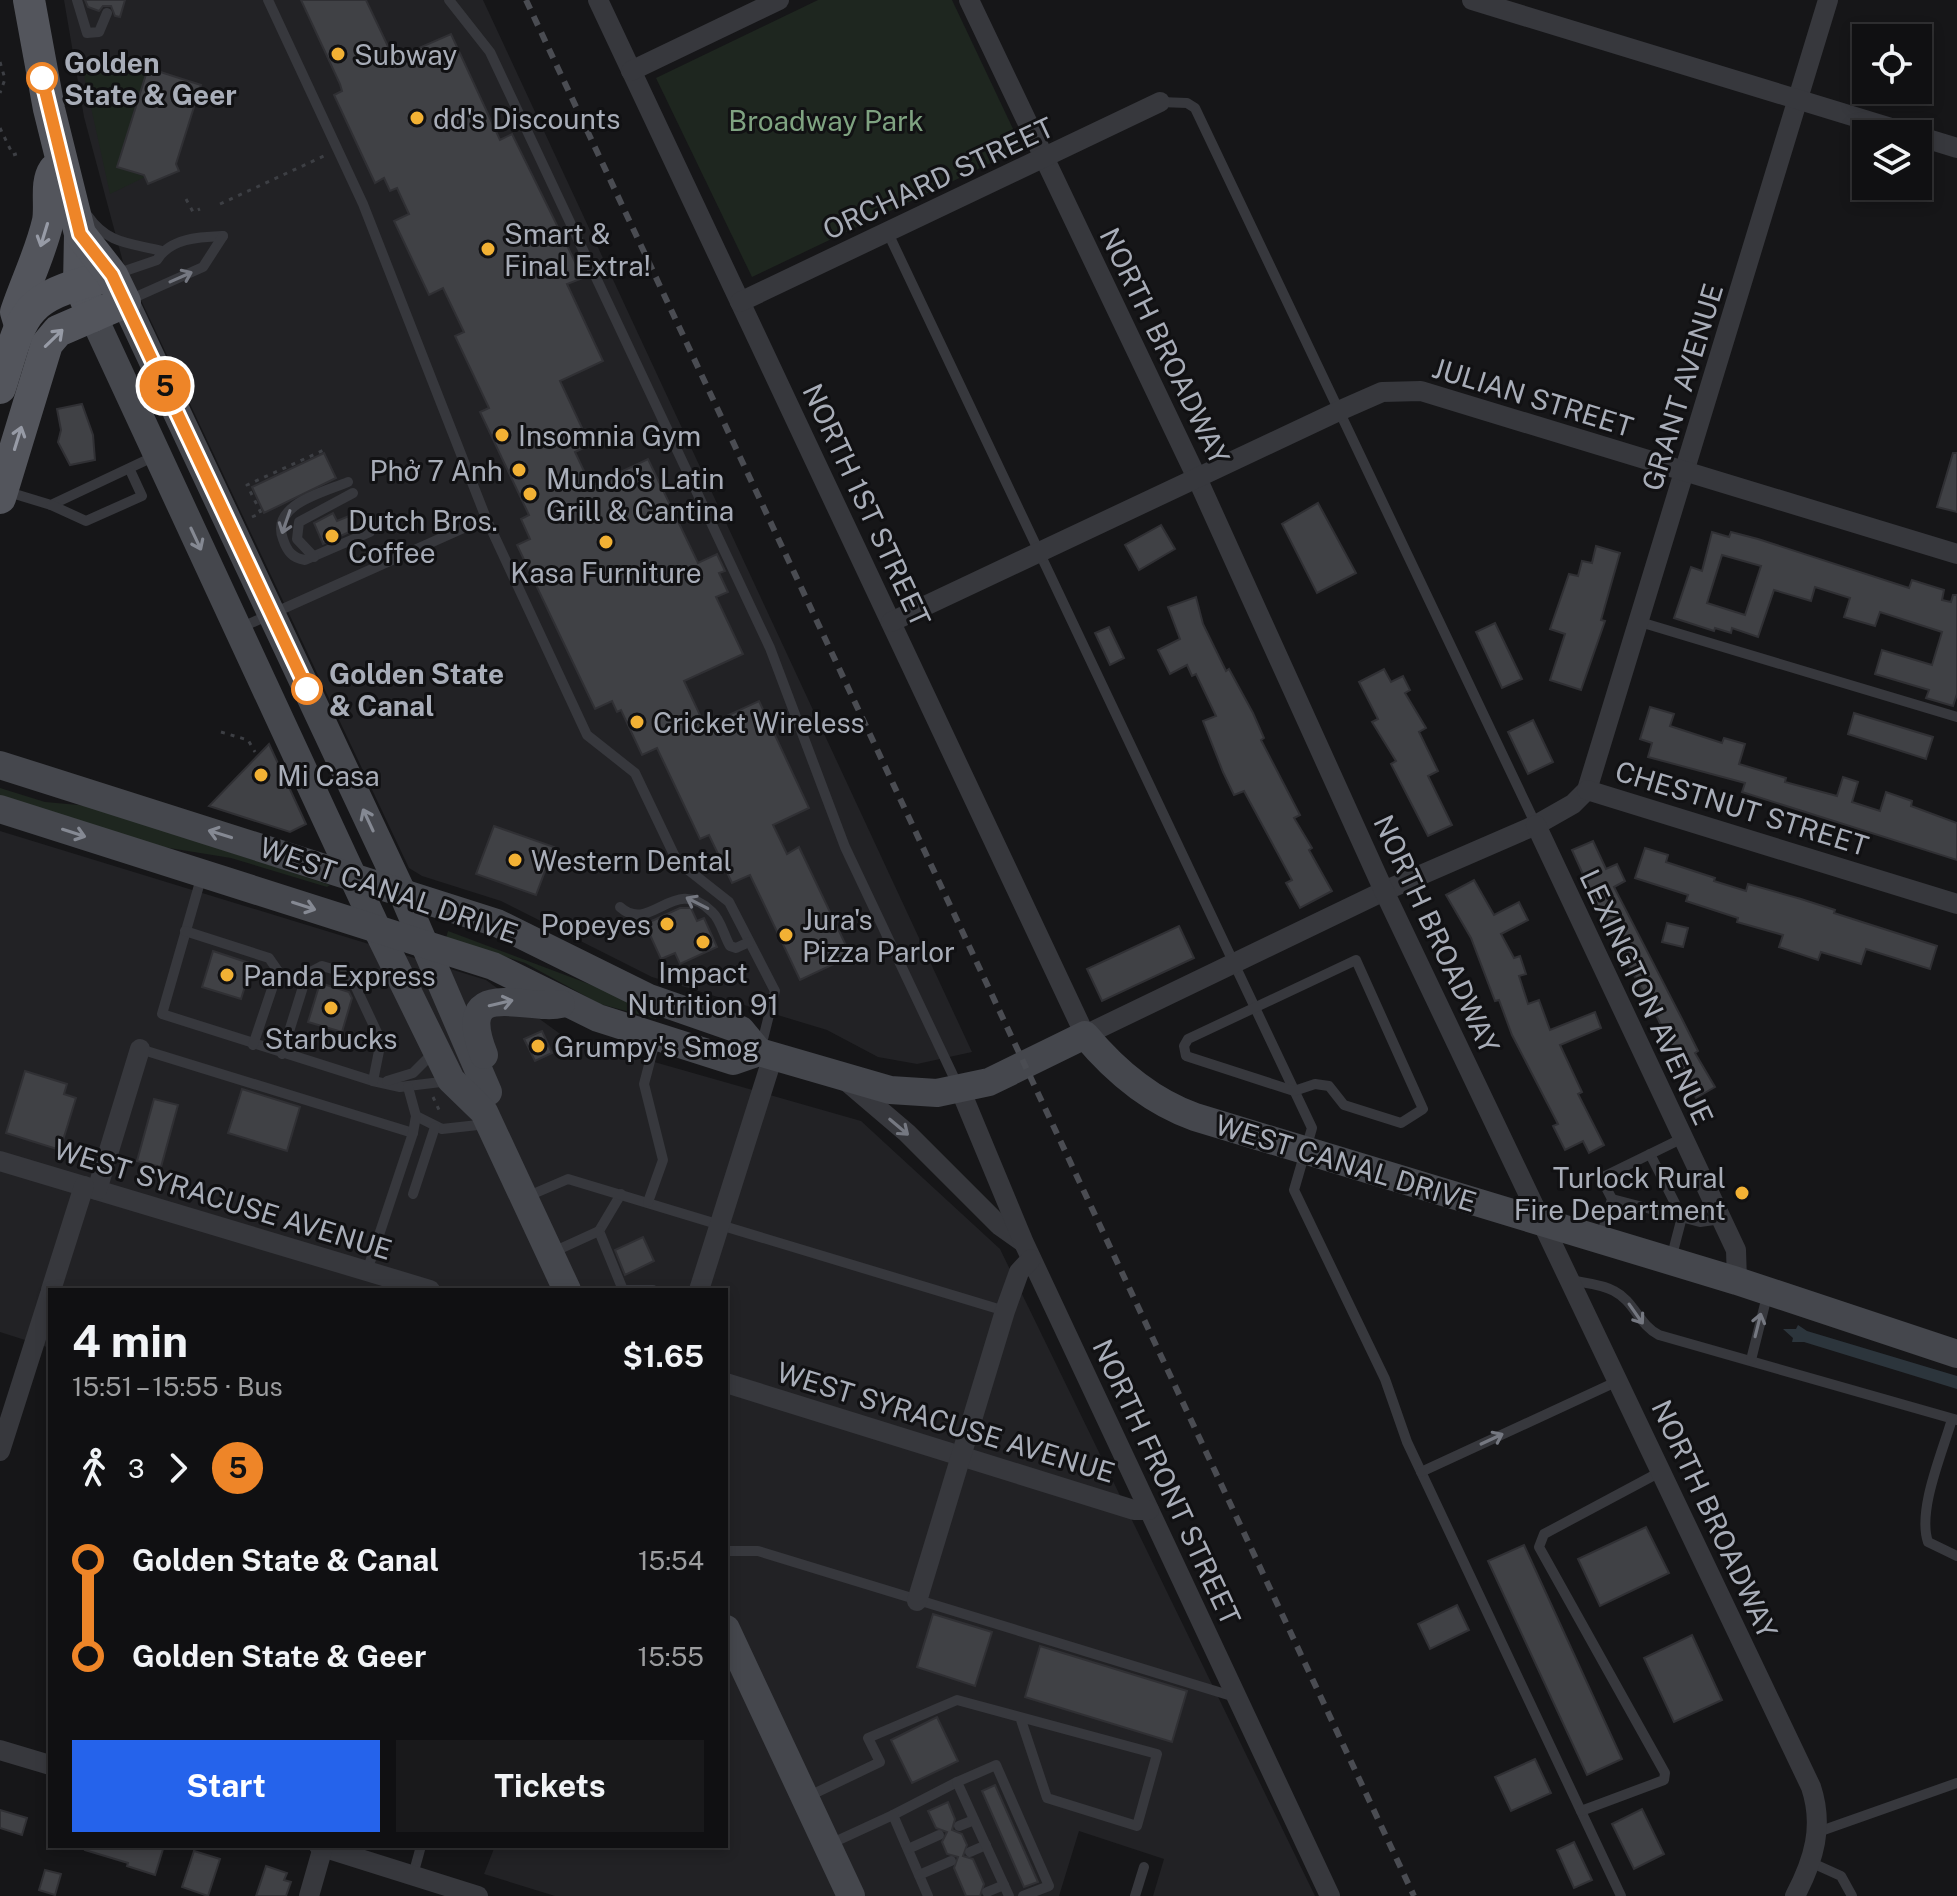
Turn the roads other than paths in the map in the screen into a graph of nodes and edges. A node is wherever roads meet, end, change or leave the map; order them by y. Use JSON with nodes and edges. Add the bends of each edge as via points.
{"nodes":[{"id":1,"x":29,"y":0,"type":"edge"},
{"id":2,"x":77,"y":0,"type":"edge"},
{"id":3,"x":268,"y":0,"type":"edge"},
{"id":4,"x":449,"y":0,"type":"edge"},
{"id":5,"x":598,"y":0,"type":"edge"},
{"id":6,"x":779,"y":0,"type":"edge"},
{"id":7,"x":969,"y":0,"type":"edge"},
{"id":8,"x":1472,"y":0,"type":"edge"},
{"id":9,"x":1828,"y":0,"type":"edge"},
{"id":10,"x":107,"y":13,"type":"dead end"},
{"id":11,"x":631,"y":71,"type":"junction"},
{"id":12,"x":1798,"y":101,"type":"junction"},
{"id":13,"x":1160,"y":102,"type":"joint"},
{"id":14,"x":1863,"y":120,"type":"edge"},
{"id":15,"x":1932,"y":140,"type":"edge"},
{"id":16,"x":1957,"y":148,"type":"edge"},
{"id":17,"x":1044,"y":159,"type":"junction"},
{"id":18,"x":60,"y":161,"type":"junction"},
{"id":19,"x":69,"y":197,"type":"junction"},
{"id":20,"x":888,"y":233,"type":"junction"},
{"id":21,"x":80,"y":234,"type":"junction"},
{"id":22,"x":162,"y":251,"type":"junction"},
{"id":23,"x":79,"y":284,"type":"junction"},
{"id":24,"x":119,"y":288,"type":"junction"},
{"id":25,"x":740,"y":302,"type":"junction"},
{"id":26,"x":93,"y":316,"type":"junction"},
{"id":27,"x":20,"y":326,"type":"junction"},
{"id":28,"x":0,"y":388,"type":"edge"},
{"id":29,"x":1341,"y":410,"type":"junction"},
{"id":30,"x":157,"y":455,"type":"junction"},
{"id":31,"x":130,"y":470,"type":"junction"},
{"id":32,"x":1686,"y":472,"type":"junction"},
{"id":33,"x":1197,"y":478,"type":"junction"},
{"id":34,"x":348,"y":482,"type":"dead end"},
{"id":35,"x":353,"y":493,"type":"dead end"},
{"id":36,"x":1,"y":494,"type":"edge"},
{"id":37,"x":51,"y":505,"type":"junction"},
{"id":38,"x":486,"y":518,"type":"junction"},
{"id":39,"x":242,"y":528,"type":"junction"},
{"id":40,"x":370,"y":532,"type":"dead end"},
{"id":41,"x":1040,"y":552,"type":"junction"},
{"id":42,"x":1957,"y":554,"type":"edge"},
{"id":43,"x":314,"y":557,"type":"junction"},
{"id":44,"x":272,"y":613,"type":"junction"},
{"id":45,"x":891,"y":622,"type":"junction"},
{"id":46,"x":1640,"y":622,"type":"junction"},
{"id":47,"x":238,"y":629,"type":"junction"},
{"id":48,"x":1957,"y":717,"type":"edge"},
{"id":49,"x":0,"y":765,"type":"edge"},
{"id":50,"x":1587,"y":790,"type":"junction"},
{"id":51,"x":0,"y":809,"type":"edge"},
{"id":52,"x":1536,"y":825,"type":"junction"},
{"id":53,"x":203,"y":873,"type":"junction"},
{"id":54,"x":353,"y":875,"type":"junction"},
{"id":55,"x":401,"y":890,"type":"junction"},
{"id":56,"x":1384,"y":891,"type":"junction"},
{"id":57,"x":1957,"y":904,"type":"edge"},
{"id":58,"x":620,"y":907,"type":"dead end"},
{"id":59,"x":377,"y":929,"type":"junction"},
{"id":60,"x":185,"y":931,"type":"junction"},
{"id":61,"x":749,"y":942,"type":"junction"},
{"id":62,"x":423,"y":943,"type":"junction"},
{"id":63,"x":1233,"y":961,"type":"junction"},
{"id":64,"x":566,"y":1002,"type":"junction"},
{"id":65,"x":1255,"y":1008,"type":"junction"},
{"id":66,"x":1085,"y":1035,"type":"junction"},
{"id":67,"x":657,"y":1037,"type":"junction"},
{"id":68,"x":253,"y":1045,"type":"junction"},
{"id":69,"x":140,"y":1049,"type":"joint"},
{"id":70,"x":436,"y":1049,"type":"junction"},
{"id":71,"x":282,"y":1054,"type":"junction"},
{"id":72,"x":766,"y":1054,"type":"junction"},
{"id":73,"x":840,"y":1076,"type":"junction"},
{"id":74,"x":373,"y":1081,"type":"junction"},
{"id":75,"x":408,"y":1087,"type":"junction"},
{"id":76,"x":441,"y":1087,"type":"junction"},
{"id":77,"x":960,"y":1089,"type":"junction"},
{"id":78,"x":1294,"y":1091,"type":"junction"},
{"id":79,"x":487,"y":1109,"type":"junction"},
{"id":80,"x":416,"y":1116,"type":"junction"},
{"id":81,"x":435,"y":1127,"type":"junction"},
{"id":82,"x":413,"y":1133,"type":"junction"},
{"id":83,"x":1683,"y":1138,"type":"junction"},
{"id":84,"x":1308,"y":1151,"type":"junction"},
{"id":85,"x":1650,"y":1154,"type":"junction"},
{"id":86,"x":0,"y":1161,"type":"edge"},
{"id":87,"x":90,"y":1188,"type":"junction"},
{"id":88,"x":413,"y":1194,"type":"dead end"},
{"id":89,"x":621,"y":1194,"type":"junction"},
{"id":90,"x":524,"y":1197,"type":"junction"},
{"id":91,"x":1612,"y":1199,"type":"junction"},
{"id":92,"x":648,"y":1202,"type":"junction"},
{"id":93,"x":1682,"y":1217,"type":"junction"},
{"id":94,"x":1721,"y":1219,"type":"junction"},
{"id":95,"x":1542,"y":1222,"type":"junction"},
{"id":96,"x":721,"y":1223,"type":"junction"},
{"id":97,"x":599,"y":1231,"type":"junction"},
{"id":98,"x":1600,"y":1240,"type":"junction"},
{"id":99,"x":1028,"y":1251,"type":"junction"},
{"id":100,"x":550,"y":1253,"type":"junction"},
{"id":101,"x":1671,"y":1261,"type":"junction"},
{"id":102,"x":376,"y":1279,"type":"edge"},
{"id":103,"x":1570,"y":1280,"type":"junction"},
{"id":104,"x":1737,"y":1281,"type":"junction"},
{"id":105,"x":52,"y":1288,"type":"edge"},
{"id":106,"x":420,"y":1288,"type":"edge"},
{"id":107,"x":566,"y":1288,"type":"edge"},
{"id":108,"x":621,"y":1288,"type":"edge"},
{"id":109,"x":700,"y":1288,"type":"edge"},
{"id":110,"x":1768,"y":1291,"type":"junction"},
{"id":111,"x":48,"y":1301,"type":"edge"},
{"id":112,"x":1005,"y":1311,"type":"junction"},
{"id":113,"x":1957,"y":1354,"type":"edge"},
{"id":114,"x":1751,"y":1360,"type":"junction"},
{"id":115,"x":1618,"y":1381,"type":"junction"},
{"id":116,"x":728,"y":1384,"type":"edge"},
{"id":117,"x":1955,"y":1419,"type":"edge"},
{"id":118,"x":0,"y":1451,"type":"edge"},
{"id":119,"x":961,"y":1456,"type":"junction"},
{"id":120,"x":1662,"y":1471,"type":"junction"},
{"id":121,"x":1421,"y":1472,"type":"junction"},
{"id":122,"x":1149,"y":1510,"type":"junction"},
{"id":123,"x":728,"y":1551,"type":"edge"},
{"id":124,"x":1957,"y":1556,"type":"edge"},
{"id":125,"x":917,"y":1601,"type":"junction"},
{"id":126,"x":728,"y":1633,"type":"edge"},
{"id":127,"x":1237,"y":1698,"type":"junction"},
{"id":128,"x":1020,"y":1717,"type":"junction"},
{"id":129,"x":0,"y":1750,"type":"edge"},
{"id":130,"x":48,"y":1764,"type":"edge"},
{"id":131,"x":957,"y":1782,"type":"junction"},
{"id":132,"x":1957,"y":1783,"type":"edge"},
{"id":133,"x":805,"y":1798,"type":"junction"},
{"id":134,"x":1581,"y":1811,"type":"junction"},
{"id":135,"x":893,"y":1815,"type":"junction"},
{"id":136,"x":974,"y":1820,"type":"junction"},
{"id":137,"x":959,"y":1826,"type":"dead end"},
{"id":138,"x":1818,"y":1832,"type":"junction"},
{"id":139,"x":939,"y":1835,"type":"dead end"},
{"id":140,"x":827,"y":1845,"type":"junction"},
{"id":141,"x":986,"y":1845,"type":"junction"},
{"id":142,"x":321,"y":1848,"type":"edge"},
{"id":143,"x":324,"y":1848,"type":"edge"},
{"id":144,"x":420,"y":1848,"type":"edge"},
{"id":145,"x":908,"y":1849,"type":"junction"},
{"id":146,"x":970,"y":1852,"type":"dead end"},
{"id":147,"x":951,"y":1861,"type":"dead end"},
{"id":148,"x":1810,"y":1862,"type":"junction"},
{"id":149,"x":1144,"y":1867,"type":"dead end"},
{"id":150,"x":413,"y":1875,"type":"junction"},
{"id":151,"x":919,"y":1875,"type":"junction"},
{"id":152,"x":1004,"y":1885,"type":"junction"},
{"id":153,"x":987,"y":1892,"type":"dead end"},
{"id":154,"x":309,"y":1896,"type":"edge"},
{"id":155,"x":478,"y":1896,"type":"edge"},
{"id":156,"x":851,"y":1896,"type":"edge"},
{"id":157,"x":928,"y":1896,"type":"edge"},
{"id":158,"x":1009,"y":1896,"type":"edge"},
{"id":159,"x":1023,"y":1896,"type":"edge"},
{"id":160,"x":1135,"y":1896,"type":"edge"},
{"id":161,"x":1330,"y":1896,"type":"edge"},
{"id":162,"x":1621,"y":1896,"type":"edge"},
{"id":163,"x":1795,"y":1896,"type":"edge"},
{"id":164,"x":1852,"y":1896,"type":"edge"}],
"edges":[{"from":1,"to":18,"type":"main road"},
{"from":2,"to":10,"type":"lane","via":[[87,33],[99,32]]},
{"from":3,"to":38,"type":"lane","via":[[363,204]]},
{"from":4,"to":77,"type":"lane","via":[[490,52],[770,648],[845,847]]},
{"from":5,"to":11,"type":"street","name":"NORTH 1ST STREET"},
{"from":6,"to":11,"type":"street"},
{"from":7,"to":17,"type":"street","name":"NORTH BROADWAY"},
{"from":8,"to":12,"type":"street"},
{"from":9,"to":12,"type":"street","name":"GRANT AVENUE"},
{"from":11,"to":25,"type":"street","name":"NORTH 1ST STREET"},
{"from":12,"to":14,"type":"street"},
{"from":12,"to":32,"type":"street","name":"GRANT AVENUE"},
{"from":13,"to":17,"type":"street","name":"ORCHARD STREET"},
{"from":13,"to":29,"type":"lane","via":[[1195,108]]},
{"from":15,"to":16,"type":"street"},
{"from":17,"to":20,"type":"street","name":"ORCHARD STREET"},
{"from":17,"to":33,"type":"street","name":"NORTH BROADWAY"},
{"from":18,"to":19,"type":"main road"},
{"from":18,"to":27,"type":"main road","one_way":true,"via":[[49,177],[48,221],[16,312]]},
{"from":19,"to":21,"type":"main road"},
{"from":19,"to":22,"type":"lane","via":[[80,202],[107,236]]},
{"from":20,"to":25,"type":"street","name":"ORCHARD STREET"},
{"from":20,"to":41,"type":"lane"},
{"from":21,"to":23,"type":"main road"},
{"from":21,"to":24,"type":"main road"},
{"from":22,"to":24,"type":"lane"},
{"from":24,"to":22,"type":"lane","one_way":true,"via":[[203,267],[223,236],[193,237]]},
{"from":23,"to":24,"type":"main road"},
{"from":23,"to":26,"type":"main road"},
{"from":23,"to":27,"type":"main road","via":[[45,295]]},
{"from":24,"to":26,"type":"main road"},
{"from":24,"to":39,"type":"main road"},
{"from":25,"to":45,"type":"street","name":"NORTH 1ST STREET"},
{"from":26,"to":30,"type":"main road"},
{"from":36,"to":26,"type":"main road","one_way":true,"via":[[44,348],[58,331]]},
{"from":27,"to":28,"type":"main road"},
{"from":29,"to":32,"type":"street","name":"JULIAN STREET","via":[[1382,392],[1421,391]]},
{"from":29,"to":33,"type":"street","name":"JULIAN STREET"},
{"from":29,"to":52,"type":"lane"},
{"from":30,"to":31,"type":"lane"},
{"from":30,"to":39,"type":"main road","via":[[176,461],[222,529]]},
{"from":30,"to":47,"type":"main road","one_way":true},
{"from":31,"to":37,"type":"lane"},
{"from":31,"to":37,"type":"lane","via":[[142,496],[86,521]]},
{"from":32,"to":42,"type":"street","name":"JULIAN STREET"},
{"from":32,"to":46,"type":"street","name":"GRANT AVENUE"},
{"from":33,"to":41,"type":"street","name":"JULIAN STREET"},
{"from":33,"to":56,"type":"street","name":"NORTH BROADWAY"},
{"from":34,"to":43,"type":"lane","one_way":true,"via":[[295,505],[285,516],[281,532],[289,552],[300,559]]},
{"from":35,"to":43,"type":"lane","via":[[299,522],[297,539]]},
{"from":36,"to":37,"type":"lane"},
{"from":38,"to":44,"type":"lane"},
{"from":38,"to":61,"type":"lane","via":[[587,735],[633,771],[677,861],[729,902]]},
{"from":39,"to":44,"type":"main road"},
{"from":40,"to":43,"type":"lane"},
{"from":41,"to":45,"type":"street","name":"JULIAN STREET"},
{"from":41,"to":63,"type":"lane"},
{"from":44,"to":47,"type":"lane"},
{"from":55,"to":44,"type":"main road","one_way":true},
{"from":45,"to":66,"type":"street","name":"NORTH 1ST STREET"},
{"from":46,"to":48,"type":"lane"},
{"from":46,"to":50,"type":"street","name":"GRANT AVENUE"},
{"from":47,"to":54,"type":"main road"},
{"from":54,"to":49,"type":"main road","name":"WEST CANAL DRIVE","one_way":true},
{"from":50,"to":52,"type":"street","name":"CHESTNUT STREET"},
{"from":50,"to":57,"type":"street","name":"CHESTNUT STREET"},
{"from":51,"to":53,"type":"main road","name":"WEST CANAL DRIVE","one_way":true},
{"from":52,"to":56,"type":"street","name":"CHESTNUT STREET"},
{"from":52,"to":83,"type":"street","name":"LEXINGTON AVENUE"},
{"from":53,"to":59,"type":"main road","name":"WEST CANAL DRIVE","one_way":true},
{"from":53,"to":60,"type":"lane"},
{"from":54,"to":55,"type":"main road","name":"WEST CANAL DRIVE"},
{"from":54,"to":59,"type":"main road"},
{"from":55,"to":62,"type":"main road"},
{"from":55,"to":72,"type":"main road","name":"WEST CANAL DRIVE","via":[[497,923],[649,998],[741,1030]]},
{"from":56,"to":63,"type":"street","name":"CHESTNUT STREET"},
{"from":56,"to":95,"type":"street","name":"NORTH BROADWAY"},
{"from":61,"to":58,"type":"lane","one_way":true,"via":[[730,946],[713,913],[691,898],[678,898],[638,917]]},
{"from":59,"to":62,"type":"main road","name":"WEST CANAL DRIVE"},
{"from":59,"to":70,"type":"main road"},
{"from":60,"to":68,"type":"lane","via":[[269,958],[278,971]]},
{"from":60,"to":68,"type":"lane","via":[[162,1014]]},
{"from":61,"to":72,"type":"lane","via":[[776,993]]},
{"from":62,"to":64,"type":"main road","name":"WEST CANAL DRIVE","via":[[512,973]]},
{"from":62,"to":79,"type":"main road"},
{"from":63,"to":65,"type":"lane"},
{"from":63,"to":66,"type":"street","name":"CHESTNUT STREET"},
{"from":64,"to":67,"type":"main road","name":"WEST CANAL DRIVE"},
{"from":79,"to":64,"type":"main road","one_way":true,"via":[[491,1071],[476,1029],[485,1009],[506,1000],[546,1008]]},
{"from":65,"to":78,"type":"lane"},
{"from":65,"to":78,"type":"lane","via":[[1188,1039],[1186,1056]]},
{"from":65,"to":78,"type":"lane","via":[[1356,960],[1423,1109],[1401,1123],[1344,1105],[1329,1086]]},
{"from":66,"to":77,"type":"main road","name":"WEST CANAL DRIVE","via":[[1015,1070]]},
{"from":66,"to":84,"type":"main road","name":"WEST CANAL DRIVE","via":[[1125,1077],[1175,1109]]},
{"from":67,"to":72,"type":"main road","name":"WEST CANAL DRIVE","via":[[733,1061]]},
{"from":67,"to":92,"type":"lane","via":[[644,1084],[663,1160]]},
{"from":68,"to":71,"type":"lane"},
{"from":69,"to":82,"type":"lane"},
{"from":69,"to":87,"type":"street"},
{"from":70,"to":74,"type":"lane","via":[[413,1073]]},
{"from":70,"to":76,"type":"main road"},
{"from":71,"to":74,"type":"lane"},
{"from":71,"to":74,"type":"lane","via":[[307,974],[322,966],[343,972],[352,979],[381,1041]]},
{"from":72,"to":73,"type":"main road","name":"WEST CANAL DRIVE"},
{"from":72,"to":96,"type":"street"},
{"from":73,"to":77,"type":"main road","name":"WEST CANAL DRIVE","via":[[899,1091]]},
{"from":73,"to":99,"type":"street","one_way":true},
{"from":74,"to":75,"type":"lane"},
{"from":75,"to":76,"type":"lane"},
{"from":75,"to":80,"type":"lane"},
{"from":76,"to":79,"type":"main road"},
{"from":77,"to":99,"type":"street","name":"NORTH FRONT STREET"},
{"from":78,"to":84,"type":"lane","via":[[1312,1128]]},
{"from":79,"to":81,"type":"lane"},
{"from":79,"to":90,"type":"main road"},
{"from":80,"to":81,"type":"lane"},
{"from":80,"to":82,"type":"lane"},
{"from":81,"to":88,"type":"lane"},
{"from":82,"to":102,"type":"lane"},
{"from":83,"to":85,"type":"lane"},
{"from":83,"to":94,"type":"street","name":"LEXINGTON AVENUE"},
{"from":84,"to":95,"type":"main road","name":"WEST CANAL DRIVE"},
{"from":84,"to":121,"type":"lane","via":[[1294,1190],[1385,1379]]},
{"from":85,"to":91,"type":"lane","via":[[1601,1178]]},
{"from":85,"to":93,"type":"lane"},
{"from":86,"to":87,"type":"street","name":"WEST SYRACUSE AVENUE"},
{"from":87,"to":102,"type":"street","name":"WEST SYRACUSE AVENUE"},
{"from":87,"to":105,"type":"street"},
{"from":89,"to":90,"type":"lane","via":[[568,1179]]},
{"from":89,"to":92,"type":"lane"},
{"from":89,"to":97,"type":"lane"},
{"from":90,"to":100,"type":"main road"},
{"from":91,"to":93,"type":"lane"},
{"from":91,"to":98,"type":"lane"},
{"from":92,"to":96,"type":"lane"},
{"from":93,"to":94,"type":"lane","via":[[1700,1222]]},
{"from":93,"to":101,"type":"lane"},
{"from":94,"to":104,"type":"street","name":"LEXINGTON AVENUE","via":[[1738,1258]]},
{"from":95,"to":98,"type":"main road","name":"WEST CANAL DRIVE"},
{"from":95,"to":103,"type":"street","name":"NORTH BROADWAY"},
{"from":96,"to":109,"type":"street"},
{"from":96,"to":112,"type":"lane"},
{"from":97,"to":100,"type":"lane"},
{"from":97,"to":108,"type":"lane"},
{"from":98,"to":101,"type":"main road","name":"WEST CANAL DRIVE"},
{"from":99,"to":112,"type":"street"},
{"from":99,"to":122,"type":"street","name":"NORTH FRONT STREET"},
{"from":100,"to":107,"type":"main road"},
{"from":101,"to":104,"type":"main road","name":"WEST CANAL DRIVE"},
{"from":102,"to":106,"type":"street","name":"WEST SYRACUSE AVENUE"},
{"from":103,"to":114,"type":"lane","one_way":true,"via":[[1615,1291],[1635,1309],[1645,1328],[1659,1335]]},
{"from":103,"to":115,"type":"street","name":"NORTH BROADWAY"},
{"from":104,"to":110,"type":"main road","name":"WEST CANAL DRIVE"},
{"from":110,"to":113,"type":"main road","name":"WEST CANAL DRIVE"},
{"from":114,"to":110,"type":"lane","one_way":true},
{"from":111,"to":118,"type":"street"},
{"from":112,"to":119,"type":"street"},
{"from":114,"to":117,"type":"lane"},
{"from":115,"to":120,"type":"street","name":"NORTH BROADWAY"},
{"from":121,"to":115,"type":"lane","one_way":true},
{"from":116,"to":119,"type":"street","name":"WEST SYRACUSE AVENUE"},
{"from":117,"to":124,"type":"lane","via":[[1924,1530],[1928,1542]]},
{"from":119,"to":122,"type":"street","name":"WEST SYRACUSE AVENUE","via":[[1134,1510]]},
{"from":119,"to":125,"type":"street"},
{"from":120,"to":134,"type":"lane","via":[[1544,1534],[1539,1547],[1665,1773],[1664,1780]]},
{"from":120,"to":138,"type":"street","name":"NORTH BROADWAY","via":[[1811,1787]]},
{"from":121,"to":134,"type":"lane"},
{"from":122,"to":127,"type":"street","name":"NORTH FRONT STREET"},
{"from":123,"to":125,"type":"lane","via":[[758,1551]]},
{"from":125,"to":127,"type":"lane"},
{"from":126,"to":133,"type":"main road"},
{"from":127,"to":161,"type":"street","name":"NORTH FRONT STREET"},
{"from":128,"to":128,"type":"lane","via":[[1157,1754],[1137,1826],[1047,1798]]},
{"from":128,"to":133,"type":"lane","via":[[957,1700],[868,1738],[880,1762]]},
{"from":129,"to":130,"type":"street"},
{"from":131,"to":135,"type":"lane"},
{"from":131,"to":136,"type":"lane"},
{"from":131,"to":159,"type":"lane","via":[[996,1765],[1049,1886]]},
{"from":132,"to":138,"type":"lane"},
{"from":133,"to":140,"type":"main road"},
{"from":134,"to":162,"type":"lane"},
{"from":135,"to":140,"type":"lane"},
{"from":135,"to":145,"type":"lane"},
{"from":136,"to":137,"type":"lane"},
{"from":136,"to":141,"type":"lane"},
{"from":138,"to":148,"type":"street","name":"NORTH BROADWAY"},
{"from":139,"to":145,"type":"lane"},
{"from":140,"to":156,"type":"main road"},
{"from":141,"to":146,"type":"lane"},
{"from":141,"to":152,"type":"lane"},
{"from":142,"to":154,"type":"street"},
{"from":143,"to":150,"type":"street"},
{"from":144,"to":150,"type":"lane"},
{"from":145,"to":151,"type":"lane"},
{"from":147,"to":151,"type":"lane"},
{"from":148,"to":163,"type":"street","name":"NORTH BROADWAY"},
{"from":148,"to":164,"type":"lane","via":[[1841,1876]]},
{"from":149,"to":160,"type":"lane"},
{"from":150,"to":155,"type":"street"},
{"from":151,"to":157,"type":"lane"},
{"from":152,"to":153,"type":"lane"},
{"from":152,"to":158,"type":"lane"}]}
